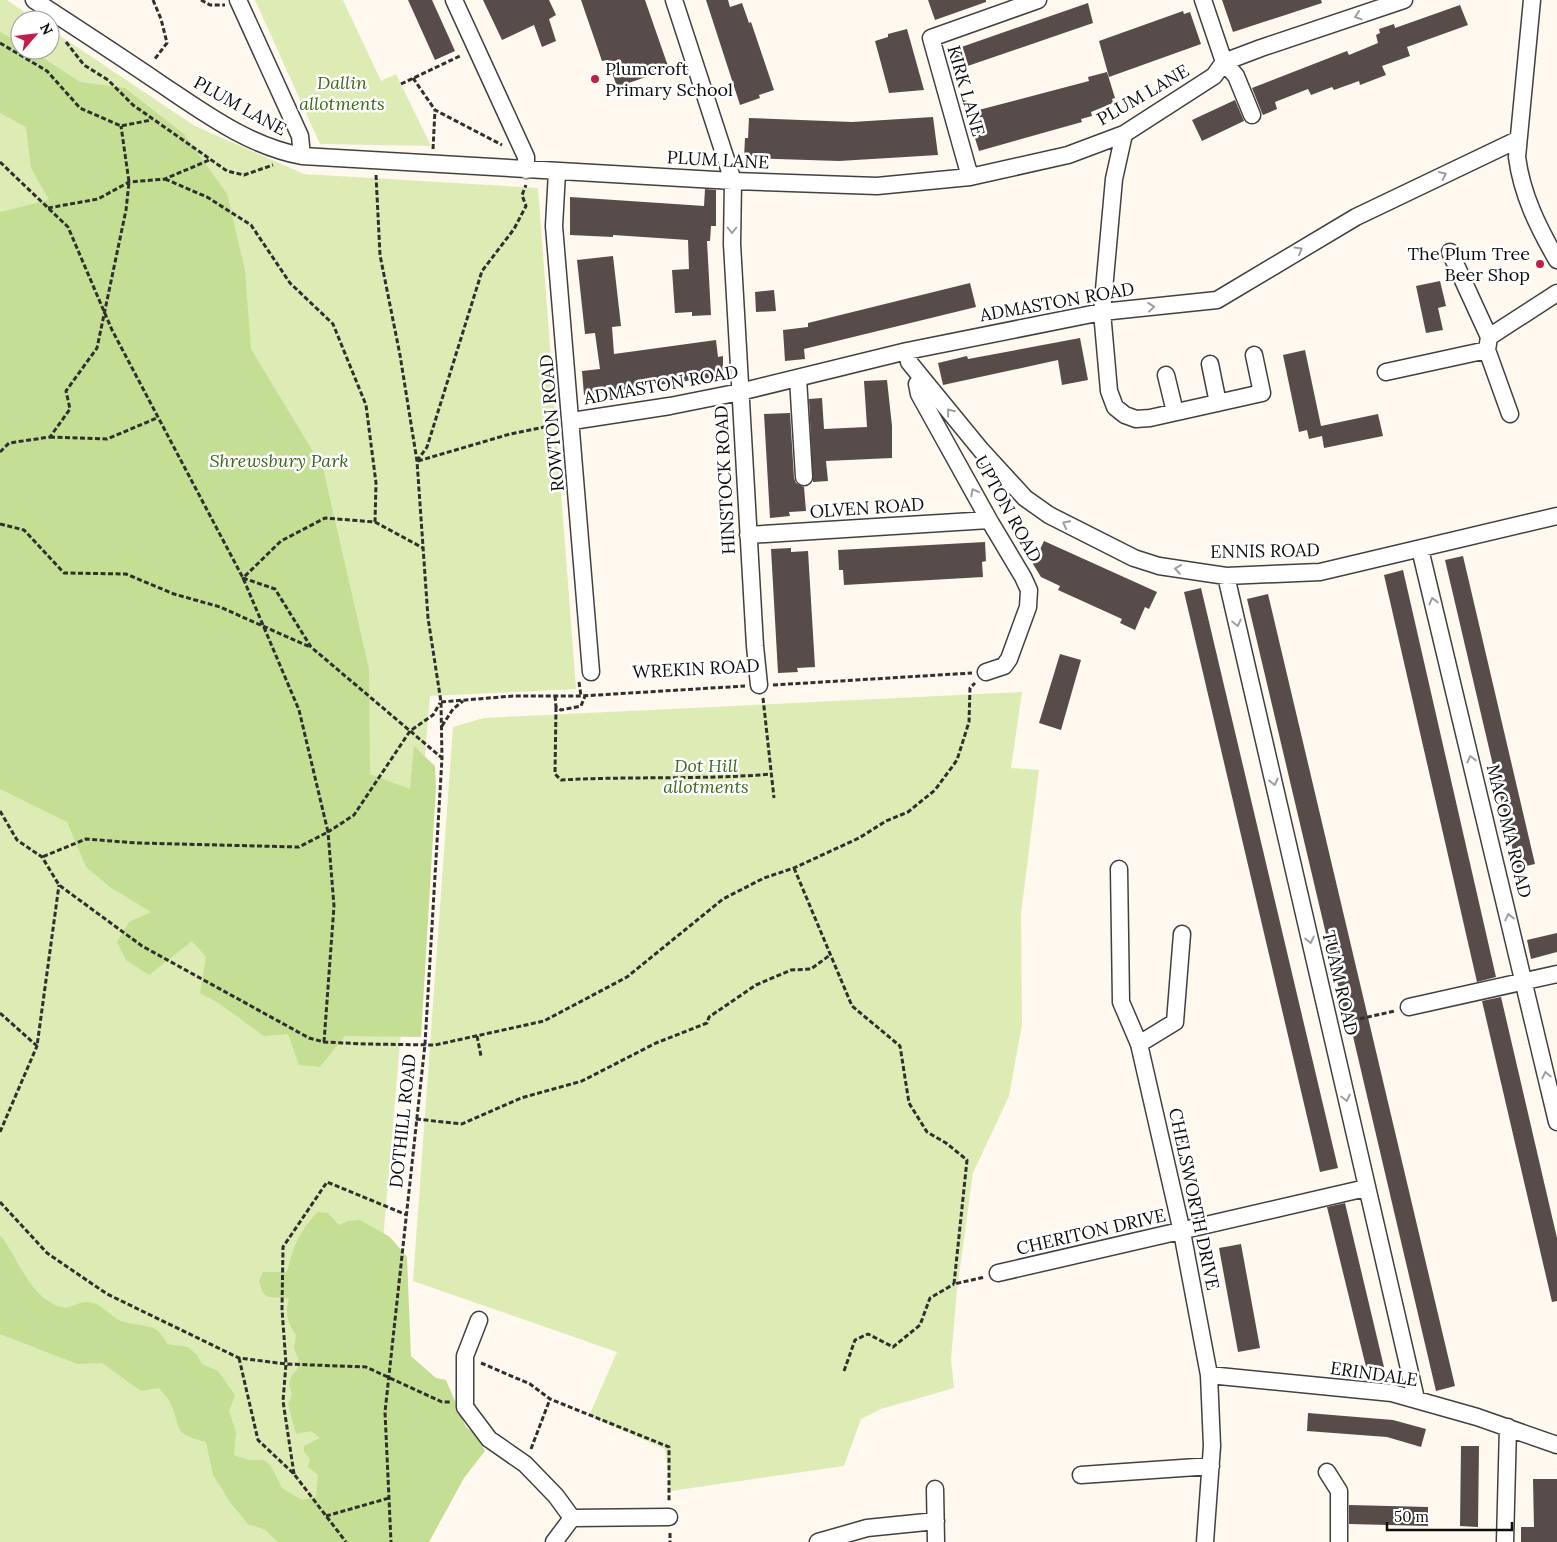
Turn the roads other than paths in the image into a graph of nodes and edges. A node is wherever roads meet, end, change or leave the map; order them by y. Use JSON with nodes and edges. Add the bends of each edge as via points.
{"nodes":[{"id":1,"x":34,"y":0,"type":"edge"},
{"id":2,"x":454,"y":0,"type":"edge"},
{"id":3,"x":674,"y":0,"type":"edge"},
{"id":4,"x":1038,"y":0,"type":"edge"},
{"id":5,"x":1203,"y":0,"type":"edge"},
{"id":6,"x":1404,"y":0,"type":"edge"},
{"id":7,"x":1532,"y":0,"type":"edge"},
{"id":8,"x":239,"y":2,"type":"edge"},
{"id":9,"x":999,"y":7,"type":"edge"},
{"id":10,"x":1224,"y":62,"type":"junction"},
{"id":11,"x":1252,"y":114,"type":"dead end"},
{"id":12,"x":1124,"y":134,"type":"junction"},
{"id":13,"x":1517,"y":140,"type":"junction"},
{"id":14,"x":302,"y":156,"type":"junction"},
{"id":15,"x":526,"y":170,"type":"junction"},
{"id":16,"x":550,"y":171,"type":"junction"},
{"id":17,"x":970,"y":178,"type":"junction"},
{"id":18,"x":733,"y":181,"type":"junction"},
{"id":19,"x":1450,"y":252,"type":"dead end"},
{"id":20,"x":1557,"y":260,"type":"edge"},
{"id":21,"x":1557,"y":293,"type":"edge"},
{"id":22,"x":1102,"y":312,"type":"junction"},
{"id":23,"x":1488,"y":344,"type":"junction"},
{"id":24,"x":907,"y":351,"type":"junction"},
{"id":25,"x":1254,"y":355,"type":"dead end"},
{"id":26,"x":1210,"y":364,"type":"dead end"},
{"id":27,"x":1386,"y":372,"type":"dead end"},
{"id":28,"x":1166,"y":375,"type":"dead end"},
{"id":29,"x":798,"y":378,"type":"junction"},
{"id":30,"x":922,"y":378,"type":"junction"},
{"id":31,"x":740,"y":392,"type":"junction"},
{"id":32,"x":1218,"y":403,"type":"junction"},
{"id":33,"x":1175,"y":412,"type":"junction"},
{"id":34,"x":1510,"y":414,"type":"dead end"},
{"id":35,"x":572,"y":421,"type":"junction"},
{"id":36,"x":804,"y":477,"type":"dead end"},
{"id":37,"x":1557,"y":516,"type":"edge"},
{"id":38,"x":989,"y":520,"type":"junction"},
{"id":39,"x":748,"y":535,"type":"junction"},
{"id":40,"x":1420,"y":549,"type":"junction"},
{"id":41,"x":1226,"y":576,"type":"junction"},
{"id":42,"x":591,"y":672,"type":"dead end"},
{"id":43,"x":986,"y":672,"type":"road end"},
{"id":44,"x":759,"y":686,"type":"road end"},
{"id":45,"x":1119,"y":869,"type":"dead end"},
{"id":46,"x":1182,"y":934,"type":"dead end"},
{"id":47,"x":1557,"y":974,"type":"edge"},
{"id":48,"x":1524,"y":982,"type":"junction"},
{"id":49,"x":1409,"y":1007,"type":"road end"},
{"id":50,"x":1140,"y":1044,"type":"junction"},
{"id":51,"x":1557,"y":1122,"type":"edge"},
{"id":52,"x":1366,"y":1188,"type":"junction"},
{"id":53,"x":1182,"y":1232,"type":"junction"},
{"id":54,"x":998,"y":1273,"type":"road end"},
{"id":55,"x":479,"y":1320,"type":"dead end"},
{"id":56,"x":1209,"y":1375,"type":"junction"},
{"id":57,"x":1416,"y":1399,"type":"junction"},
{"id":58,"x":1508,"y":1427,"type":"junction"},
{"id":59,"x":1557,"y":1445,"type":"edge"},
{"id":60,"x":1211,"y":1466,"type":"junction"},
{"id":61,"x":1327,"y":1472,"type":"dead end"},
{"id":62,"x":1081,"y":1475,"type":"dead end"},
{"id":63,"x":935,"y":1489,"type":"dead end"},
{"id":64,"x":669,"y":1517,"type":"road end"},
{"id":65,"x":572,"y":1518,"type":"junction"},
{"id":66,"x":936,"y":1521,"type":"junction"},
{"id":67,"x":554,"y":1542,"type":"edge"},
{"id":68,"x":818,"y":1542,"type":"edge"},
{"id":69,"x":936,"y":1542,"type":"edge"},
{"id":70,"x":1205,"y":1542,"type":"edge"},
{"id":71,"x":1339,"y":1542,"type":"edge"},
{"id":72,"x":1505,"y":1542,"type":"edge"}],
"edges":[{"from":1,"to":14,"type":"street","name":"PLUM LANE","via":[[211,117],[278,152]]},
{"from":2,"to":15,"type":"street","via":[[526,157]]},
{"from":3,"to":18,"type":"street","name":"HINSTOCK ROAD"},
{"from":4,"to":9,"type":"street","name":"KIRK LANE"},
{"from":5,"to":10,"type":"street"},
{"from":6,"to":10,"type":"street","name":"PLUM LANE","one_way":true},
{"from":7,"to":13,"type":"street"},
{"from":8,"to":14,"type":"street","via":[[300,136]]},
{"from":9,"to":17,"type":"street","name":"KIRK LANE","via":[[931,38]]},
{"from":10,"to":11,"type":"street","via":[[1236,76]]},
{"from":10,"to":12,"type":"street","name":"PLUM LANE","via":[[1214,76]]},
{"from":12,"to":17,"type":"street","name":"PLUM LANE","via":[[1068,155]]},
{"from":12,"to":22,"type":"street","via":[[1114,179]]},
{"from":13,"to":20,"type":"street","via":[[1520,178],[1527,201]]},
{"from":22,"to":13,"type":"street","name":"ADMASTON ROAD","one_way":true,"via":[[1217,300],[1356,216]]},
{"from":14,"to":15,"type":"street","name":"PLUM LANE"},
{"from":15,"to":16,"type":"street","name":"PLUM LANE"},
{"from":16,"to":18,"type":"street","name":"PLUM LANE"},
{"from":16,"to":35,"type":"street","name":"ROWTON ROAD"},
{"from":17,"to":18,"type":"street","name":"PLUM LANE","via":[[877,186]]},
{"from":18,"to":31,"type":"street","name":"HINSTOCK ROAD","one_way":true,"via":[[732,244]]},
{"from":19,"to":23,"type":"street"},
{"from":21,"to":23,"type":"street"},
{"from":22,"to":24,"type":"street","name":"ADMASTON ROAD"},
{"from":22,"to":33,"type":"street","via":[[1109,391],[1115,407],[1136,419]]},
{"from":23,"to":27,"type":"street"},
{"from":23,"to":34,"type":"street"},
{"from":24,"to":29,"type":"street","name":"ADMASTON ROAD"},
{"from":24,"to":30,"type":"street","name":"ENNIS ROAD","via":[[910,362]]},
{"from":25,"to":32,"type":"street","via":[[1262,394]]},
{"from":26,"to":32,"type":"street"},
{"from":28,"to":33,"type":"street"},
{"from":29,"to":31,"type":"street","name":"ADMASTON ROAD"},
{"from":29,"to":36,"type":"street"},
{"from":38,"to":30,"type":"street","name":"UPTON ROAD","one_way":true,"via":[[919,394],[917,384]]},
{"from":41,"to":30,"type":"street","name":"ENNIS ROAD","one_way":true,"via":[[1158,566],[1134,558],[1049,515],[1026,498],[980,450]]},
{"from":31,"to":35,"type":"street","name":"ADMASTON ROAD"},
{"from":31,"to":39,"type":"street","name":"HINSTOCK ROAD"},
{"from":32,"to":33,"type":"street"},
{"from":35,"to":42,"type":"street","name":"ROWTON ROAD"},
{"from":37,"to":40,"type":"street","name":"ENNIS ROAD"},
{"from":38,"to":39,"type":"street","name":"OLVEN ROAD"},
{"from":38,"to":43,"type":"street","name":"UPTON ROAD","via":[[1029,590],[1028,607],[1009,659],[1004,666]]},
{"from":39,"to":44,"type":"street","name":"HINSTOCK ROAD"},
{"from":40,"to":41,"type":"street","name":"ENNIS ROAD","via":[[1320,572]]},
{"from":48,"to":40,"type":"street","name":"MACOMA ROAD","one_way":true},
{"from":41,"to":52,"type":"street","name":"TUAM ROAD","one_way":true},
{"from":45,"to":50,"type":"street","name":"CHELSWORTH DRIVE","via":[[1121,1002]]},
{"from":46,"to":50,"type":"street","via":[[1175,1022]]},
{"from":47,"to":48,"type":"street"},
{"from":48,"to":49,"type":"street"},
{"from":51,"to":48,"type":"street","name":"MACOMA ROAD","one_way":true},
{"from":50,"to":53,"type":"street","name":"CHELSWORTH DRIVE"},
{"from":52,"to":53,"type":"street","name":"CHERITON DRIVE"},
{"from":52,"to":57,"type":"street","name":"TUAM ROAD"},
{"from":53,"to":54,"type":"street","name":"CHERITON DRIVE"},
{"from":53,"to":56,"type":"street","name":"CHELSWORTH DRIVE"},
{"from":55,"to":65,"type":"street","via":[[465,1356],[465,1408],[489,1439],[525,1464]]},
{"from":56,"to":57,"type":"street","name":"ERINDALE","via":[[1392,1393]]},
{"from":56,"to":60,"type":"street","name":"CHELSWORTH DRIVE"},
{"from":57,"to":58,"type":"street","name":"ERINDALE"},
{"from":58,"to":59,"type":"street","name":"ERINDALE"},
{"from":58,"to":72,"type":"street"},
{"from":60,"to":62,"type":"street"},
{"from":60,"to":70,"type":"street","name":"CHELSWORTH DRIVE"},
{"from":61,"to":71,"type":"street","via":[[1339,1492]]},
{"from":63,"to":66,"type":"street"},
{"from":64,"to":65,"type":"street"},
{"from":65,"to":67,"type":"street"},
{"from":66,"to":68,"type":"street","via":[[867,1528]]},
{"from":66,"to":69,"type":"street"}]}
